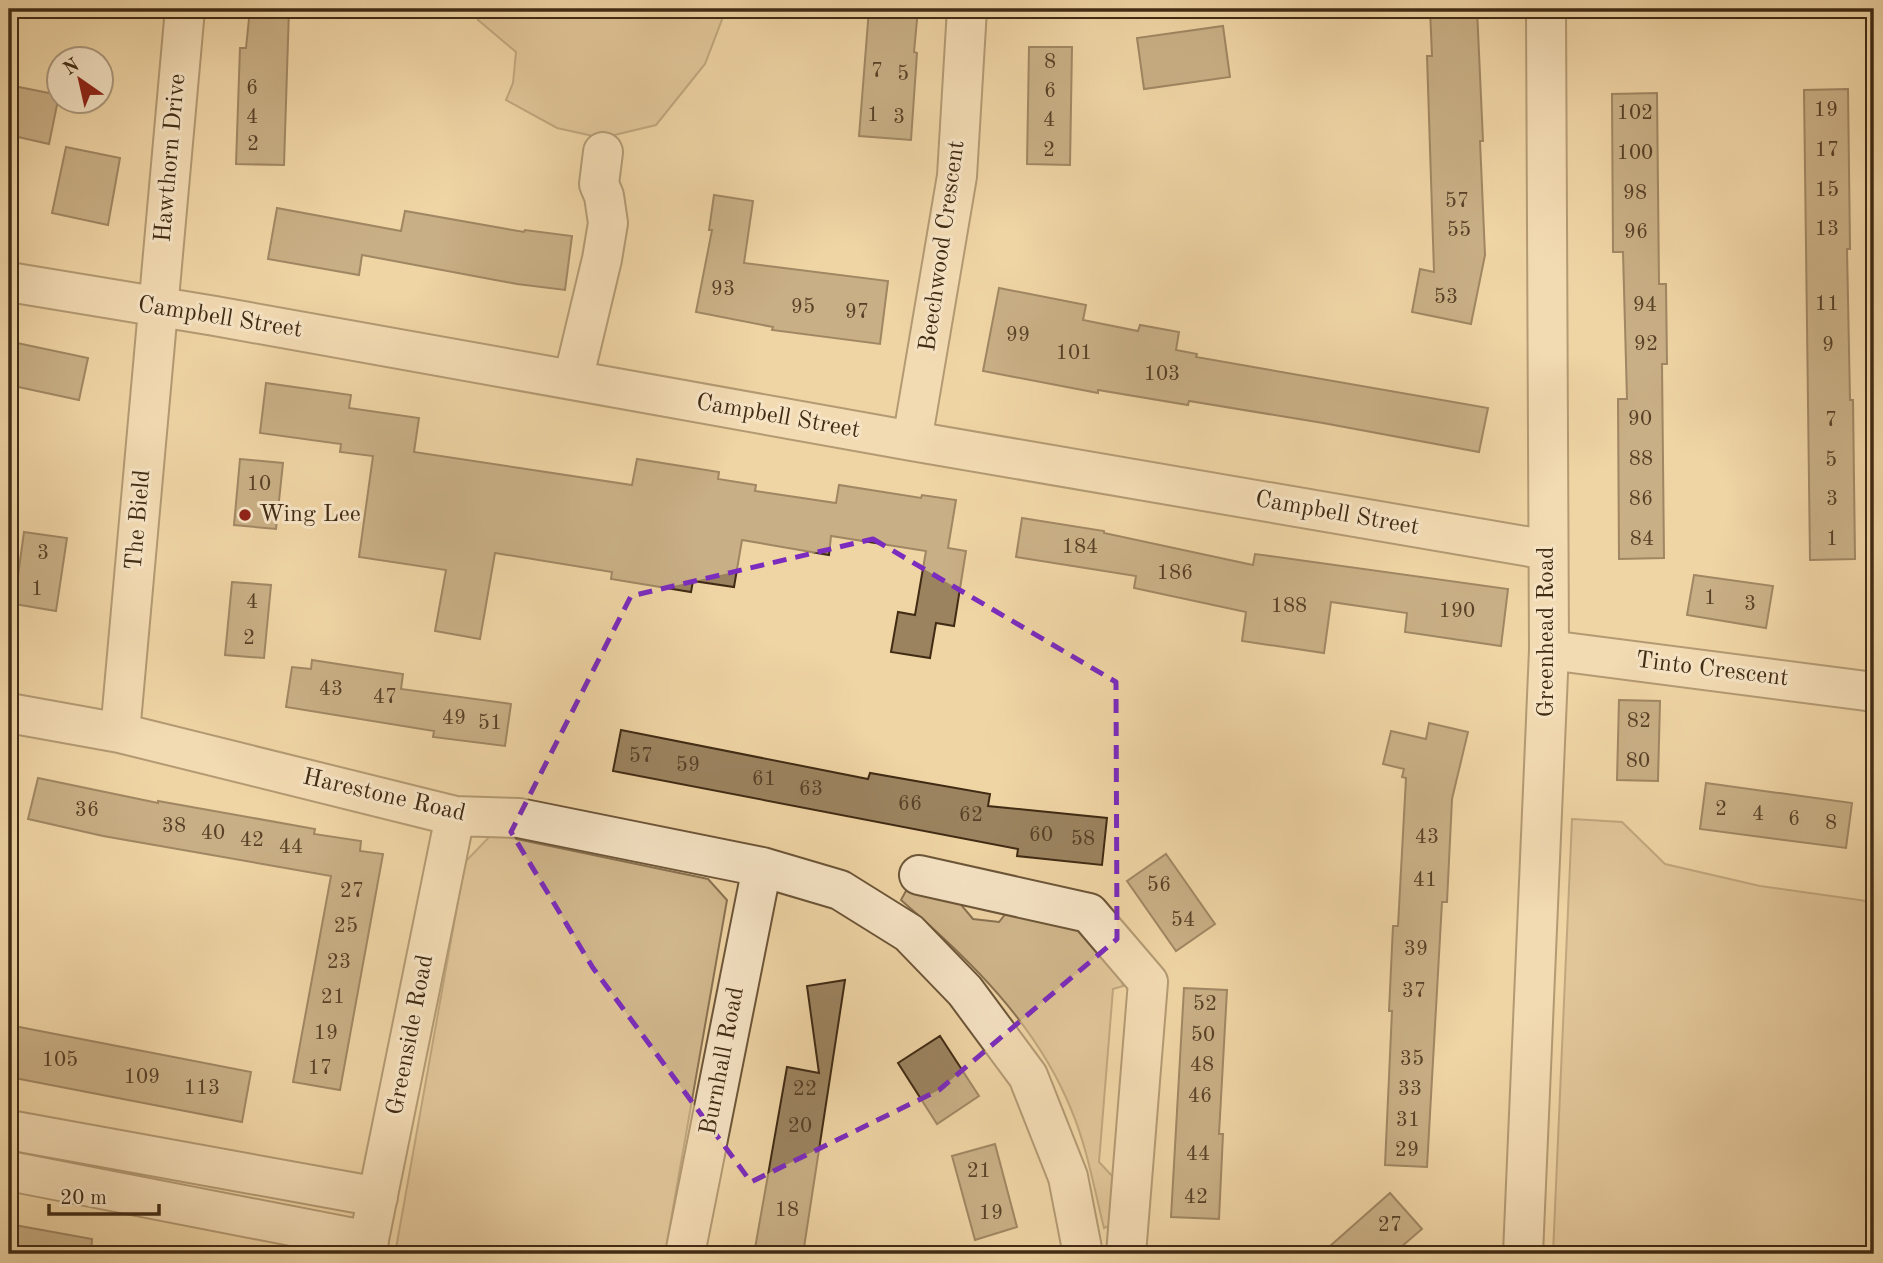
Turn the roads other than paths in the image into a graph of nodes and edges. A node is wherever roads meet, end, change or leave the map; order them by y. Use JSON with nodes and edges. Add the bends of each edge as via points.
{"nodes":[{"id":1,"x":186,"y":9,"type":"edge"},
{"id":2,"x":967,"y":9,"type":"edge"},
{"id":3,"x":1546,"y":9,"type":"edge"},
{"id":4,"x":603,"y":152,"type":"dead end"},
{"id":5,"x":9,"y":282,"type":"edge"},
{"id":6,"x":158,"y":308,"type":"junction"},
{"id":7,"x":573,"y":380,"type":"junction"},
{"id":8,"x":912,"y":440,"type":"junction"},
{"id":9,"x":1548,"y":550,"type":"junction"},
{"id":10,"x":1549,"y":650,"type":"junction"},
{"id":11,"x":1874,"y":692,"type":"edge"},
{"id":12,"x":9,"y":713,"type":"edge"},
{"id":13,"x":120,"y":733,"type":"junction"},
{"id":14,"x":455,"y":817,"type":"junction"},
{"id":15,"x":762,"y":867,"type":"junction"},
{"id":16,"x":919,"y":875,"type":"dead end"},
{"id":17,"x":9,"y":1130,"type":"edge"},
{"id":18,"x":9,"y":1171,"type":"edge"},
{"id":19,"x":378,"y":1198,"type":"junction"},
{"id":20,"x":367,"y":1247,"type":"edge"},
{"id":21,"x":685,"y":1254,"type":"edge"},
{"id":22,"x":1083,"y":1254,"type":"edge"},
{"id":23,"x":1126,"y":1254,"type":"edge"},
{"id":24,"x":1522,"y":1254,"type":"edge"}],
"edges":[{"from":1,"to":6,"type":"street","name":"Hawthorn Drive"},
{"from":2,"to":8,"type":"street","name":"Beechwood Crescent","via":[[957,176]]},
{"from":3,"to":9,"type":"street","name":"Greenhead Road"},
{"from":4,"to":7,"type":"street","via":[[599,184],[608,223]]},
{"from":5,"to":6,"type":"street","name":"Campbell Street"},
{"from":6,"to":7,"type":"street","name":"Campbell Street"},
{"from":6,"to":13,"type":"street","name":"The Bield"},
{"from":7,"to":8,"type":"street","name":"Campbell Street"},
{"from":8,"to":9,"type":"street","name":"Campbell Street"},
{"from":9,"to":10,"type":"street","name":"Greenhead Road"},
{"from":10,"to":11,"type":"street","name":"Tinto Crescent"},
{"from":10,"to":24,"type":"street","name":"Greenhead Road"},
{"from":12,"to":13,"type":"street","name":"Harestone Road"},
{"from":13,"to":14,"type":"street","name":"Harestone Road"},
{"from":14,"to":15,"type":"street","name":"Harestone Road","via":[[519,818]]},
{"from":14,"to":19,"type":"street","name":"Greenside Road"},
{"from":15,"to":21,"type":"street","name":"Burnhall Road"},
{"from":15,"to":22,"type":"street","name":"Harestone Road","via":[[840,890],[909,933],[965,991],[1028,1076],[1068,1177]]},
{"from":16,"to":23,"type":"street","via":[[1089,913],[1148,982]]},
{"from":17,"to":19,"type":"street"},
{"from":18,"to":20,"type":"street"},
{"from":19,"to":20,"type":"street","name":"Greenside Road"}]}
